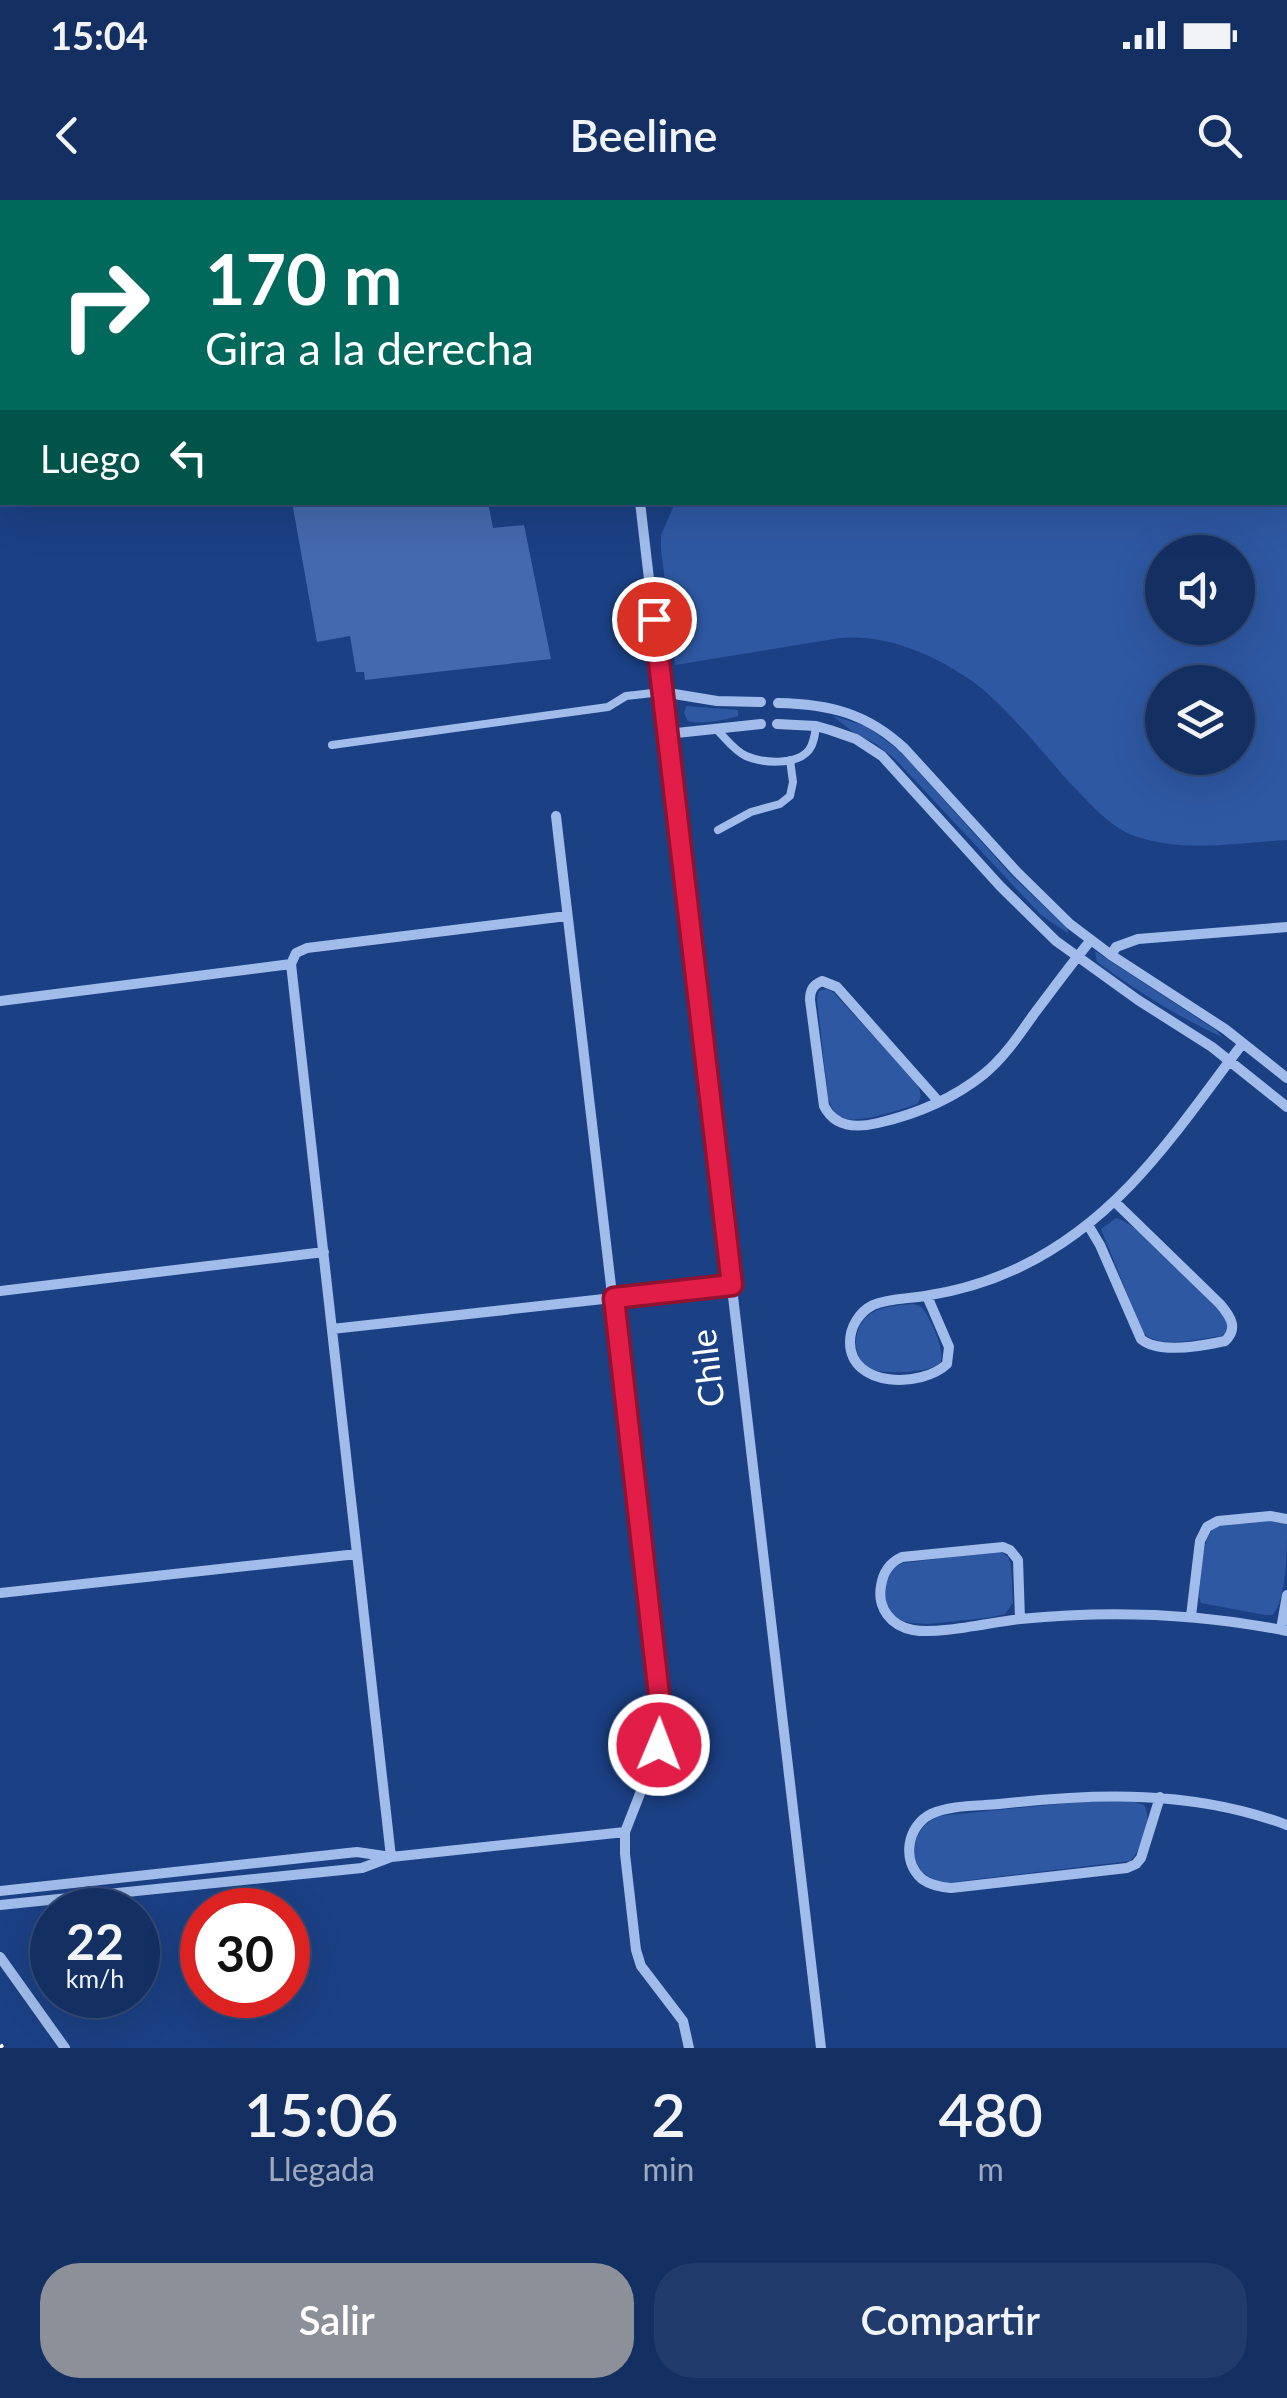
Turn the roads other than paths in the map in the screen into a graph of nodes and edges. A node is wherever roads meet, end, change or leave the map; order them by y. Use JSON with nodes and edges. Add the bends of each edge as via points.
{"nodes":[{"id":1,"x":640,"y":505,"type":"edge"},
{"id":2,"x":662,"y":692,"type":"junction"},
{"id":3,"x":747,"y":702,"type":"junction"},
{"id":4,"x":761,"y":702,"type":"dead end"},
{"id":5,"x":778,"y":702,"type":"dead end"},
{"id":6,"x":823,"y":706,"type":"junction"},
{"id":7,"x":747,"y":724,"type":"junction"},
{"id":8,"x":761,"y":724,"type":"dead end"},
{"id":9,"x":777,"y":724,"type":"dead end"},
{"id":10,"x":816,"y":726,"type":"junction"},
{"id":11,"x":714,"y":728,"type":"junction"},
{"id":12,"x":667,"y":734,"type":"junction"},
{"id":13,"x":332,"y":744,"type":"dead end"},
{"id":14,"x":790,"y":760,"type":"junction"},
{"id":15,"x":556,"y":816,"type":"dead end"},
{"id":16,"x":718,"y":830,"type":"dead end"},
{"id":17,"x":567,"y":916,"type":"junction"},
{"id":18,"x":1287,"y":926,"type":"edge"},
{"id":19,"x":1091,"y":940,"type":"junction"},
{"id":20,"x":1111,"y":955,"type":"junction"},
{"id":21,"x":1077,"y":957,"type":"junction"},
{"id":22,"x":291,"y":964,"type":"junction"},
{"id":23,"x":0,"y":1001,"type":"edge"},
{"id":24,"x":1243,"y":1044,"type":"junction"},
{"id":25,"x":1230,"y":1060,"type":"junction"},
{"id":26,"x":1287,"y":1078,"type":"edge"},
{"id":27,"x":939,"y":1102,"type":"junction"},
{"id":28,"x":1287,"y":1108,"type":"edge"},
{"id":29,"x":1115,"y":1202,"type":"junction"},
{"id":30,"x":1088,"y":1225,"type":"junction"},
{"id":31,"x":324,"y":1252,"type":"junction"},
{"id":32,"x":732,"y":1285,"type":"junction"},
{"id":33,"x":0,"y":1291,"type":"edge"},
{"id":34,"x":927,"y":1296,"type":"junction"},
{"id":35,"x":614,"y":1298,"type":"junction"},
{"id":36,"x":332,"y":1329,"type":"junction"},
{"id":37,"x":1287,"y":1519,"type":"edge"},
{"id":38,"x":358,"y":1554,"type":"junction"},
{"id":39,"x":0,"y":1593,"type":"edge"},
{"id":40,"x":1287,"y":1594,"type":"edge"},
{"id":41,"x":1191,"y":1616,"type":"junction"},
{"id":42,"x":1020,"y":1619,"type":"junction"},
{"id":43,"x":1284,"y":1630,"type":"edge"},
{"id":44,"x":1160,"y":1797,"type":"junction"},
{"id":45,"x":1287,"y":1825,"type":"edge"},
{"id":46,"x":625,"y":1832,"type":"junction"},
{"id":47,"x":392,"y":1857,"type":"junction"},
{"id":48,"x":0,"y":1891,"type":"edge"},
{"id":49,"x":0,"y":1905,"type":"edge"},
{"id":50,"x":0,"y":1956,"type":"edge"},
{"id":51,"x":65,"y":2048,"type":"edge"},
{"id":52,"x":689,"y":2048,"type":"edge"},
{"id":53,"x":821,"y":2048,"type":"edge"}],
"edges":[{"from":1,"to":2,"type":"street","name":"Chile"},
{"from":2,"to":3,"type":"street"},
{"from":2,"to":12,"type":"street","name":"Chile"},
{"from":2,"to":13,"type":"lane","via":[[626,696],[608,707]]},
{"from":3,"to":4,"type":"street"},
{"from":3,"to":7,"type":"street"},
{"from":5,"to":6,"type":"street"},
{"from":6,"to":10,"type":"street"},
{"from":6,"to":19,"type":"street","via":[[838,706],[896,740],[1043,899]]},
{"from":7,"to":8,"type":"street"},
{"from":7,"to":11,"type":"street"},
{"from":9,"to":10,"type":"street"},
{"from":10,"to":14,"type":"lane","via":[[810,749]]},
{"from":10,"to":21,"type":"street","via":[[882,756],[1027,914]]},
{"from":11,"to":12,"type":"street"},
{"from":11,"to":14,"type":"lane","via":[[742,754]]},
{"from":12,"to":32,"type":"street","name":"Chile"},
{"from":14,"to":16,"type":"lane","via":[[790,796]]},
{"from":15,"to":17,"type":"street"},
{"from":17,"to":22,"type":"street","via":[[307,948]]},
{"from":17,"to":35,"type":"street"},
{"from":18,"to":20,"type":"street","via":[[1138,939]]},
{"from":19,"to":20,"type":"street"},
{"from":19,"to":21,"type":"street"},
{"from":20,"to":24,"type":"street"},
{"from":21,"to":25,"type":"street"},
{"from":21,"to":27,"type":"street","via":[[998,1060]]},
{"from":22,"to":23,"type":"street"},
{"from":22,"to":31,"type":"street"},
{"from":24,"to":25,"type":"street"},
{"from":24,"to":26,"type":"street"},
{"from":25,"to":28,"type":"street"},
{"from":25,"to":29,"type":"street"},
{"from":27,"to":27,"type":"street","via":[[837,987],[816,983],[810,1000],[819,1078],[833,1119],[872,1124]]},
{"from":29,"to":30,"type":"street"},
{"from":29,"to":30,"type":"street","via":[[1228,1314],[1233,1327],[1225,1341],[1161,1348],[1141,1339]]},
{"from":30,"to":34,"type":"street","via":[[1017,1269]]},
{"from":31,"to":33,"type":"street"},
{"from":31,"to":36,"type":"street"},
{"from":32,"to":35,"type":"street"},
{"from":32,"to":53,"type":"street","name":"Chile"},
{"from":34,"to":34,"type":"street","via":[[950,1347],[947,1364],[928,1376],[892,1380],[865,1372],[850,1348],[857,1319],[877,1304]]},
{"from":35,"to":36,"type":"street"},
{"from":35,"to":46,"type":"street","via":[[661,1713],[655,1758]]},
{"from":36,"to":38,"type":"street"},
{"from":37,"to":41,"type":"street","via":[[1207,1526]]},
{"from":38,"to":39,"type":"street"},
{"from":38,"to":47,"type":"street"},
{"from":40,"to":43,"type":"street"},
{"from":41,"to":42,"type":"street"},
{"from":41,"to":43,"type":"street"},
{"from":42,"to":42,"type":"street","via":[[910,1630],[882,1608],[883,1578],[902,1557],[1002,1547],[1018,1560]]},
{"from":44,"to":44,"type":"street","via":[[1141,1858],[1127,1868],[951,1888],[924,1880],[910,1859],[912,1834],[935,1812],[1060,1798]]},
{"from":44,"to":45,"type":"street","via":[[1216,1804]]},
{"from":46,"to":47,"type":"street"},
{"from":46,"to":52,"type":"street","via":[[636,1950],[684,2021]]},
{"from":47,"to":48,"type":"street","via":[[357,1852]]},
{"from":47,"to":49,"type":"street","via":[[362,1868]]},
{"from":50,"to":51,"type":"street"}]}
